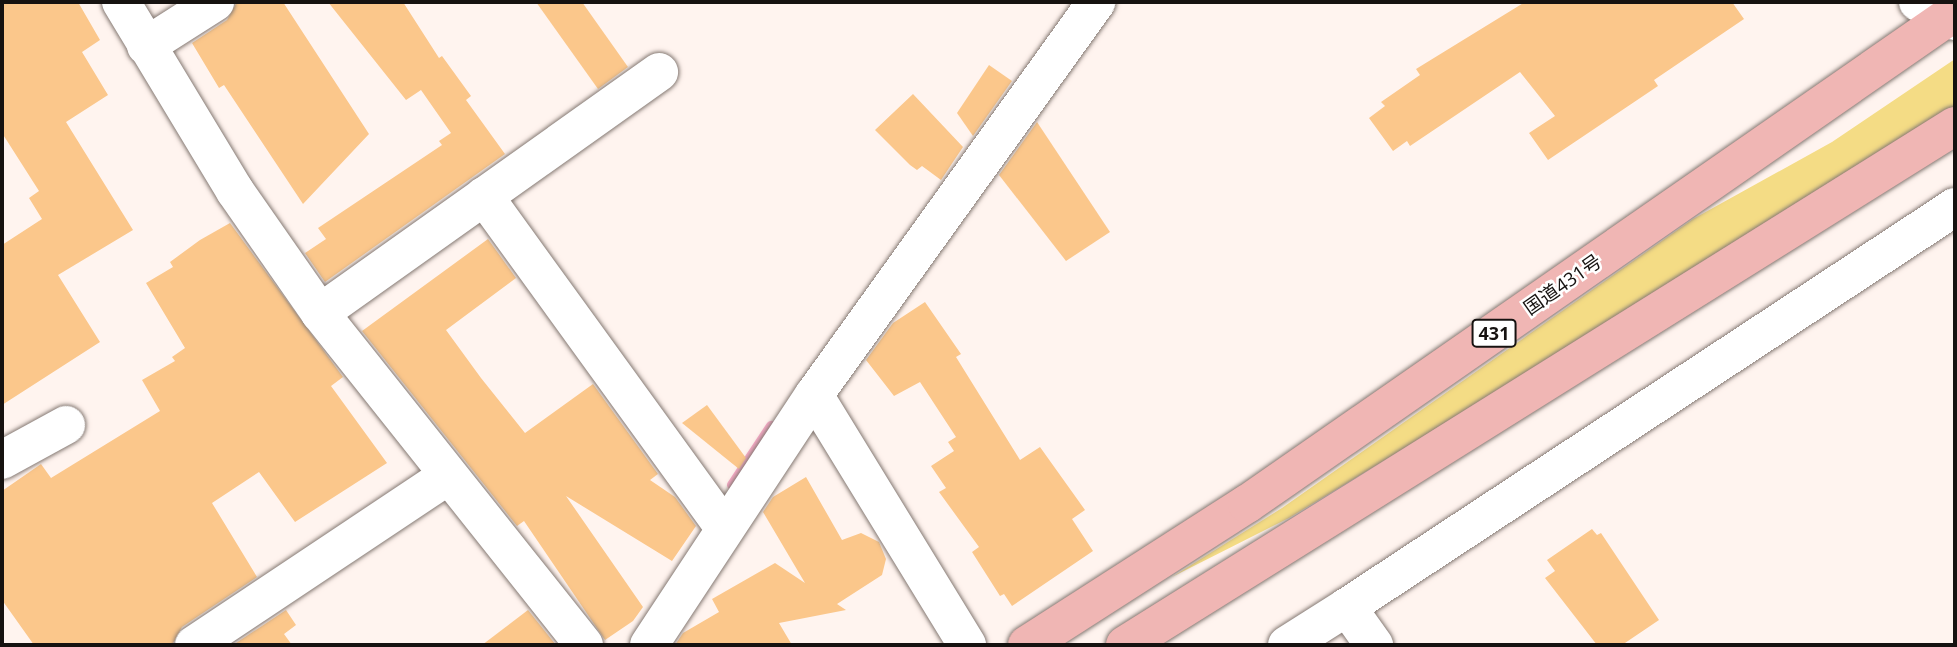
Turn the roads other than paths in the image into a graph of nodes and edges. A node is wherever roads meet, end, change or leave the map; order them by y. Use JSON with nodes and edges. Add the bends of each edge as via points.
{"nodes":[{"id":1,"x":121,"y":2,"type":"edge"},
{"id":2,"x":215,"y":2,"type":"edge"},
{"id":3,"x":1096,"y":2,"type":"edge"},
{"id":4,"x":1944,"y":13,"type":"edge"},
{"id":5,"x":146,"y":46,"type":"junction"},
{"id":6,"x":659,"y":72,"type":"dead end"},
{"id":7,"x":1955,"y":126,"type":"edge"},
{"id":8,"x":484,"y":196,"type":"junction"},
{"id":9,"x":1955,"y":207,"type":"edge"},
{"id":10,"x":320,"y":313,"type":"junction"},
{"id":11,"x":814,"y":395,"type":"junction"},
{"id":12,"x":66,"y":425,"type":"dead end"},
{"id":13,"x":2,"y":460,"type":"edge"},
{"id":14,"x":446,"y":477,"type":"junction"},
{"id":15,"x":724,"y":528,"type":"junction"},
{"id":16,"x":1347,"y":607,"type":"junction"},
{"id":17,"x":194,"y":645,"type":"edge"},
{"id":18,"x":583,"y":645,"type":"edge"},
{"id":19,"x":649,"y":645,"type":"edge"},
{"id":20,"x":967,"y":645,"type":"edge"},
{"id":21,"x":1027,"y":645,"type":"edge"},
{"id":22,"x":1125,"y":645,"type":"edge"},
{"id":23,"x":1287,"y":645,"type":"edge"},
{"id":24,"x":1374,"y":645,"type":"edge"}],
"edges":[{"from":1,"to":5,"type":"street"},
{"from":2,"to":5,"type":"street"},
{"from":3,"to":11,"type":"street"},
{"from":4,"to":21,"type":"highway","name":"国道431号","number":"431","via":[[1258,496]]},
{"from":5,"to":10,"type":"street","via":[[235,191]]},
{"from":6,"to":8,"type":"street"},
{"from":7,"to":22,"type":"highway"},
{"from":8,"to":10,"type":"street"},
{"from":8,"to":15,"type":"street"},
{"from":9,"to":16,"type":"street"},
{"from":10,"to":14,"type":"street"},
{"from":11,"to":15,"type":"street"},
{"from":11,"to":20,"type":"street"},
{"from":12,"to":13,"type":"street"},
{"from":14,"to":17,"type":"street"},
{"from":14,"to":18,"type":"street"},
{"from":15,"to":19,"type":"street"},
{"from":16,"to":23,"type":"street"},
{"from":16,"to":24,"type":"street"}]}
